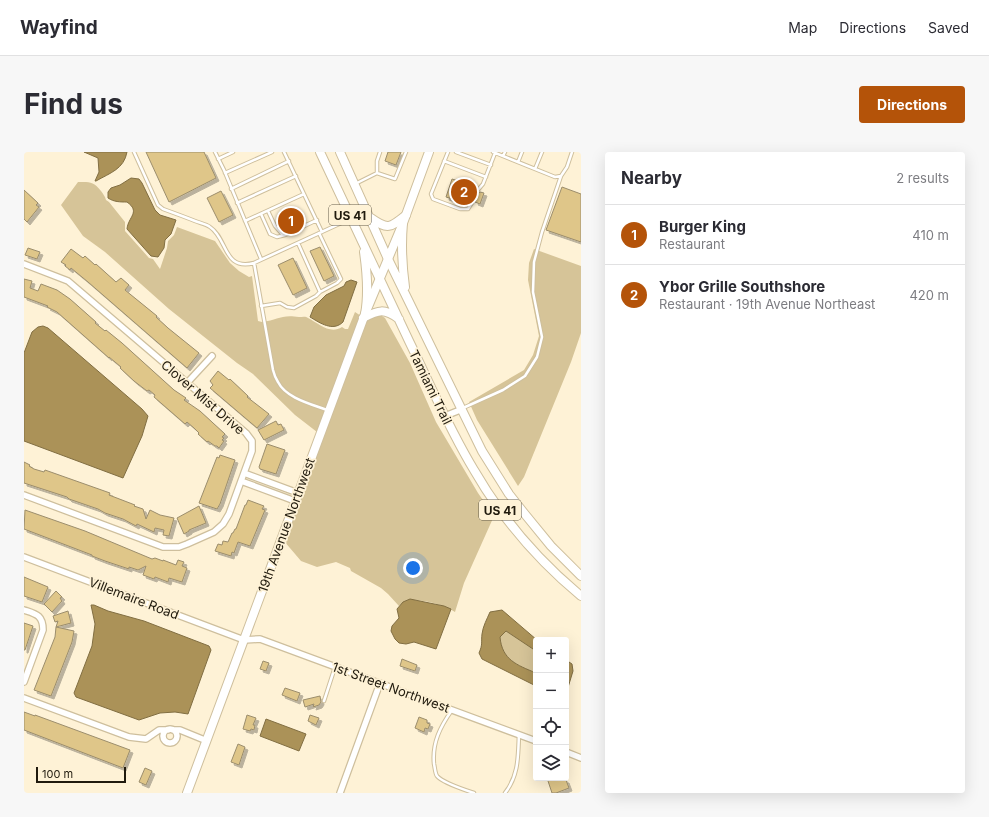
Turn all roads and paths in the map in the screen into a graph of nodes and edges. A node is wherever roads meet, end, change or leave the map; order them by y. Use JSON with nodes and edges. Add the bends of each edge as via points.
{"nodes":[{"id":1,"x":134,"y":152,"type":"edge"},
{"id":2,"x":215,"y":152,"type":"edge"},
{"id":3,"x":233,"y":152,"type":"edge"},
{"id":4,"x":272,"y":152,"type":"edge"},
{"id":5,"x":284,"y":152,"type":"edge"},
{"id":6,"x":320,"y":152,"type":"edge"},
{"id":7,"x":340,"y":152,"type":"edge"},
{"id":8,"x":380,"y":152,"type":"edge"},
{"id":9,"x":406,"y":152,"type":"edge"},
{"id":10,"x":429,"y":152,"type":"edge"},
{"id":11,"x":448,"y":152,"type":"edge"},
{"id":12,"x":456,"y":152,"type":"edge"},
{"id":13,"x":505,"y":152,"type":"edge"},
{"id":14,"x":522,"y":152,"type":"edge"},
{"id":15,"x":542,"y":152,"type":"edge"},
{"id":16,"x":572,"y":152,"type":"edge"},
{"id":17,"x":494,"y":153,"type":"edge"},
{"id":18,"x":503,"y":156,"type":"junction"},
{"id":19,"x":218,"y":159,"type":"junction"},
{"id":20,"x":289,"y":161,"type":"junction"},
{"id":21,"x":444,"y":161,"type":"junction"},
{"id":22,"x":518,"y":162,"type":"junction"},
{"id":23,"x":491,"y":165,"type":"junction"},
{"id":24,"x":535,"y":169,"type":"junction"},
{"id":25,"x":225,"y":173,"type":"junction"},
{"id":26,"x":377,"y":173,"type":"junction"},
{"id":27,"x":296,"y":176,"type":"junction"},
{"id":28,"x":561,"y":176,"type":"junction"},
{"id":29,"x":486,"y":177,"type":"junction"},
{"id":30,"x":355,"y":184,"type":"junction"},
{"id":31,"x":232,"y":189,"type":"junction"},
{"id":32,"x":477,"y":191,"type":"dead end"},
{"id":33,"x":304,"y":194,"type":"junction"},
{"id":34,"x":473,"y":201,"type":"dead end"},
{"id":35,"x":237,"y":203,"type":"junction"},
{"id":36,"x":268,"y":210,"type":"junction"},
{"id":37,"x":260,"y":214,"type":"junction"},
{"id":38,"x":352,"y":218,"type":"junction"},
{"id":39,"x":371,"y":218,"type":"junction"},
{"id":40,"x":405,"y":219,"type":"junction"},
{"id":41,"x":317,"y":220,"type":"junction"},
{"id":42,"x":245,"y":221,"type":"junction"},
{"id":43,"x":321,"y":232,"type":"junction"},
{"id":44,"x":283,"y":235,"type":"junction"},
{"id":45,"x":298,"y":243,"type":"junction"},
{"id":46,"x":363,"y":243,"type":"junction"},
{"id":47,"x":261,"y":259,"type":"junction"},
{"id":48,"x":388,"y":259,"type":"junction"},
{"id":49,"x":254,"y":263,"type":"junction"},
{"id":50,"x":24,"y":264,"type":"edge"},
{"id":51,"x":379,"y":279,"type":"junction"},
{"id":52,"x":320,"y":292,"type":"junction"},
{"id":53,"x":406,"y":293,"type":"junction"},
{"id":54,"x":262,"y":306,"type":"junction"},
{"id":55,"x":364,"y":316,"type":"junction"},
{"id":56,"x":399,"y":320,"type":"junction"},
{"id":57,"x":212,"y":356,"type":"dead end"},
{"id":58,"x":186,"y":382,"type":"junction"},
{"id":59,"x":460,"y":410,"type":"junction"},
{"id":60,"x":329,"y":411,"type":"junction"},
{"id":61,"x":445,"y":416,"type":"junction"},
{"id":62,"x":244,"y":473,"type":"junction"},
{"id":63,"x":241,"y":481,"type":"junction"},
{"id":64,"x":274,"y":484,"type":"junction"},
{"id":65,"x":271,"y":492,"type":"junction"},
{"id":66,"x":24,"y":495,"type":"edge"},
{"id":67,"x":296,"y":497,"type":"junction"},
{"id":68,"x":24,"y":557,"type":"edge"},
{"id":69,"x":581,"y":576,"type":"edge"},
{"id":70,"x":581,"y":596,"type":"edge"},
{"id":71,"x":24,"y":610,"type":"edge"},
{"id":72,"x":244,"y":640,"type":"junction"},
{"id":73,"x":335,"y":666,"type":"junction"},
{"id":74,"x":24,"y":682,"type":"edge"},
{"id":75,"x":380,"y":683,"type":"junction"},
{"id":76,"x":24,"y":698,"type":"edge"},
{"id":77,"x":324,"y":701,"type":"dead end"},
{"id":78,"x":452,"y":709,"type":"junction"},
{"id":79,"x":170,"y":730,"type":"junction"},
{"id":80,"x":187,"y":734,"type":"junction"},
{"id":81,"x":519,"y":734,"type":"junction"},
{"id":82,"x":153,"y":735,"type":"junction"},
{"id":83,"x":177,"y":738,"type":"junction"},
{"id":84,"x":164,"y":739,"type":"junction"},
{"id":85,"x":533,"y":740,"type":"edge"},
{"id":86,"x":206,"y":741,"type":"junction"},
{"id":87,"x":569,"y":753,"type":"edge"},
{"id":88,"x":581,"y":758,"type":"edge"},
{"id":89,"x":187,"y":793,"type":"edge"},
{"id":90,"x":340,"y":793,"type":"edge"},
{"id":91,"x":474,"y":793,"type":"edge"},
{"id":92,"x":506,"y":793,"type":"edge"}],
"edges":[{"from":1,"to":49,"type":"lane","via":[[158,205],[210,226],[218,233],[227,254],[234,261],[246,265]]},
{"from":2,"to":19,"type":"lane"},
{"from":3,"to":19,"type":"lane"},
{"from":4,"to":25,"type":"lane"},
{"from":5,"to":20,"type":"lane"},
{"from":6,"to":38,"type":"main road","name":"Tamiami Trail","number":"US 41"},
{"from":7,"to":30,"type":"main road","name":"Tamiami Trail","number":"US 41"},
{"from":8,"to":26,"type":"lane"},
{"from":9,"to":26,"type":"lane","via":[[395,179]]},
{"from":10,"to":40,"type":"main road"},
{"from":11,"to":21,"type":"lane"},
{"from":12,"to":23,"type":"lane"},
{"from":13,"to":18,"type":"lane"},
{"from":14,"to":22,"type":"lane"},
{"from":15,"to":24,"type":"lane"},
{"from":16,"to":28,"type":"lane"},
{"from":17,"to":18,"type":"lane"},
{"from":17,"to":23,"type":"lane"},
{"from":18,"to":22,"type":"lane"},
{"from":19,"to":25,"type":"lane"},
{"from":20,"to":27,"type":"lane"},
{"from":20,"to":31,"type":"lane"},
{"from":21,"to":29,"type":"lane"},
{"from":21,"to":34,"type":"lane","via":[[431,194],[433,199],[460,210],[468,209]]},
{"from":22,"to":24,"type":"lane"},
{"from":23,"to":29,"type":"lane"},
{"from":24,"to":28,"type":"lane"},
{"from":25,"to":31,"type":"lane"},
{"from":26,"to":30,"type":"lane"},
{"from":27,"to":33,"type":"lane"},
{"from":27,"to":35,"type":"lane"},
{"from":28,"to":59,"type":"lane","via":[[534,262],[533,292],[542,337],[537,357],[525,376]]},
{"from":29,"to":32,"type":"lane","via":[[484,184]]},
{"from":30,"to":39,"type":"main road","name":"Tamiami Trail","number":"US 41"},
{"from":31,"to":35,"type":"lane"},
{"from":33,"to":36,"type":"lane"},
{"from":33,"to":41,"type":"lane"},
{"from":35,"to":42,"type":"lane"},
{"from":36,"to":37,"type":"lane"},
{"from":36,"to":44,"type":"lane","via":[[275,226]]},
{"from":37,"to":42,"type":"lane"},
{"from":37,"to":44,"type":"lane","via":[[270,234]]},
{"from":38,"to":43,"type":"lane"},
{"from":38,"to":46,"type":"main road","name":"Tamiami Trail","number":"US 41"},
{"from":39,"to":40,"type":"main road","via":[[389,227]]},
{"from":39,"to":48,"type":"main road","name":"Tamiami Trail","number":"US 41"},
{"from":40,"to":48,"type":"main road","name":"19th Avenue Northwest"},
{"from":40,"to":53,"type":"main road","via":[[401,259]]},
{"from":41,"to":43,"type":"lane"},
{"from":41,"to":44,"type":"lane"},
{"from":42,"to":47,"type":"lane"},
{"from":43,"to":45,"type":"lane"},
{"from":43,"to":52,"type":"lane","via":[[341,279]]},
{"from":45,"to":47,"type":"lane"},
{"from":45,"to":52,"type":"lane"},
{"from":46,"to":51,"type":"main road","name":"Tamiami Trail","number":"US 41"},
{"from":46,"to":55,"type":"main road","via":[[368,279],[368,299]]},
{"from":47,"to":49,"type":"lane"},
{"from":48,"to":51,"type":"main road","name":"19th Avenue Northwest"},
{"from":48,"to":53,"type":"main road","name":"Tamiami Trail","number":"US 41"},
{"from":49,"to":54,"type":"lane"},
{"from":50,"to":58,"type":"street","name":"Clover Mist Drive","via":[[68,280]]},
{"from":51,"to":55,"type":"main road","name":"19th Avenue Northwest"},
{"from":51,"to":56,"type":"main road","name":"Tamiami Trail","number":"US 41"},
{"from":52,"to":54,"type":"lane","via":[[294,308],[280,303]]},
{"from":53,"to":59,"type":"main road","name":"Tamiami Trail","number":"US 41"},
{"from":54,"to":60,"type":"lane","via":[[273,370],[278,383],[294,397]]},
{"from":55,"to":56,"type":"main road","via":[[380,311]]},
{"from":55,"to":60,"type":"main road","name":"19th Avenue Northwest"},
{"from":56,"to":61,"type":"main road","name":"Tamiami Trail","number":"US 41"},
{"from":57,"to":58,"type":"street"},
{"from":58,"to":62,"type":"street","name":"Clover Mist Drive","via":[[252,441],[252,450]]},
{"from":59,"to":61,"type":"street"},
{"from":59,"to":69,"type":"main road","name":"Tamiami Trail","number":"US 41","via":[[509,494]]},
{"from":60,"to":67,"type":"main road","name":"19th Avenue Northwest"},
{"from":61,"to":70,"type":"main road","name":"Tamiami Trail","number":"US 41","via":[[474,471],[506,517],[547,564]]},
{"from":62,"to":63,"type":"street","name":"Clover Mist Drive"},
{"from":62,"to":64,"type":"street"},
{"from":63,"to":65,"type":"street"},
{"from":63,"to":66,"type":"street","name":"Clover Mist Drive","via":[[223,524],[214,532],[178,547],[163,547]]},
{"from":64,"to":65,"type":"street"},
{"from":64,"to":67,"type":"street"},
{"from":65,"to":67,"type":"street"},
{"from":67,"to":72,"type":"main road","name":"19th Avenue Northwest"},
{"from":68,"to":72,"type":"street","name":"Villemaire Road"},
{"from":71,"to":74,"type":"street","via":[[41,618],[44,630]]},
{"from":72,"to":73,"type":"street","name":"1st Street Northwest","via":[[260,639]]},
{"from":72,"to":86,"type":"main road","name":"19th Avenue Northwest"},
{"from":73,"to":75,"type":"street","name":"1st Street Northwest"},
{"from":73,"to":77,"type":"lane"},
{"from":75,"to":78,"type":"street","name":"1st Street Northwest"},
{"from":75,"to":90,"type":"street"},
{"from":76,"to":82,"type":"street","via":[[129,737],[146,739]]},
{"from":78,"to":81,"type":"street","name":"1st Street Northwest"},
{"from":78,"to":91,"type":"lane","via":[[437,734],[434,752],[435,771],[442,780]]},
{"from":79,"to":80,"type":"street","via":[[180,730]]},
{"from":79,"to":82,"type":"street","via":[[159,730]]},
{"from":79,"to":83,"type":"street","via":[[176,732]]},
{"from":79,"to":84,"type":"street","via":[[164,735]]},
{"from":80,"to":83,"type":"street"},
{"from":80,"to":86,"type":"street"},
{"from":81,"to":85,"type":"street","name":"1st Street Northwest"},
{"from":81,"to":92,"type":"lane","via":[[518,763]]},
{"from":82,"to":84,"type":"street"},
{"from":83,"to":84,"type":"street","via":[[171,743]]},
{"from":86,"to":89,"type":"main road","name":"19th Avenue Northwest"},
{"from":87,"to":88,"type":"street"}]}
